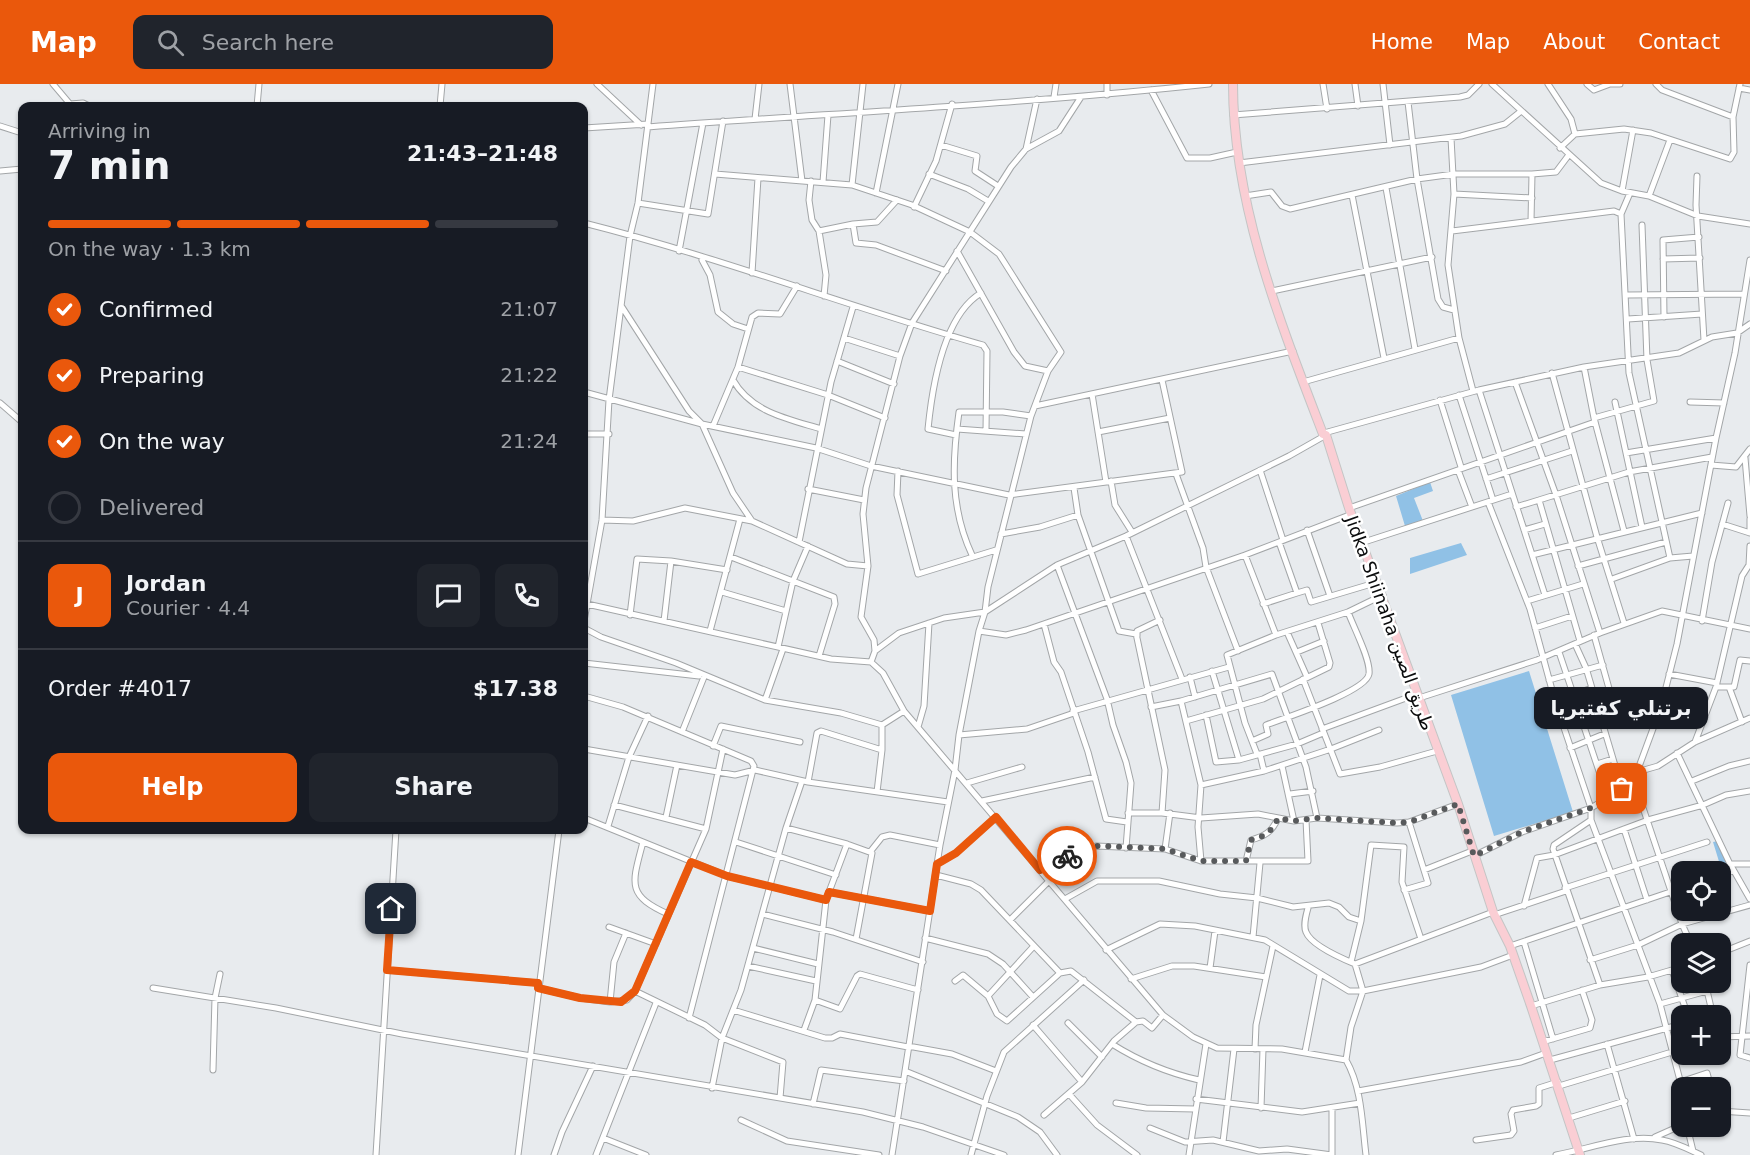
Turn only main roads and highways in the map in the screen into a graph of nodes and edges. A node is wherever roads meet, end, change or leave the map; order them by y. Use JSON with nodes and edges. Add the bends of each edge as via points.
{"nodes":[{"id":1,"x":1233,"y":84,"type":"edge"},
{"id":2,"x":1580,"y":1153,"type":"edge"}],
"edges":[{"from":1,"to":2,"type":"main road","name":"Jidka Shiinaha طريق الصين","via":[[1233,115],[1245,196],[1272,291],[1494,913],[1532,1006]]}]}
